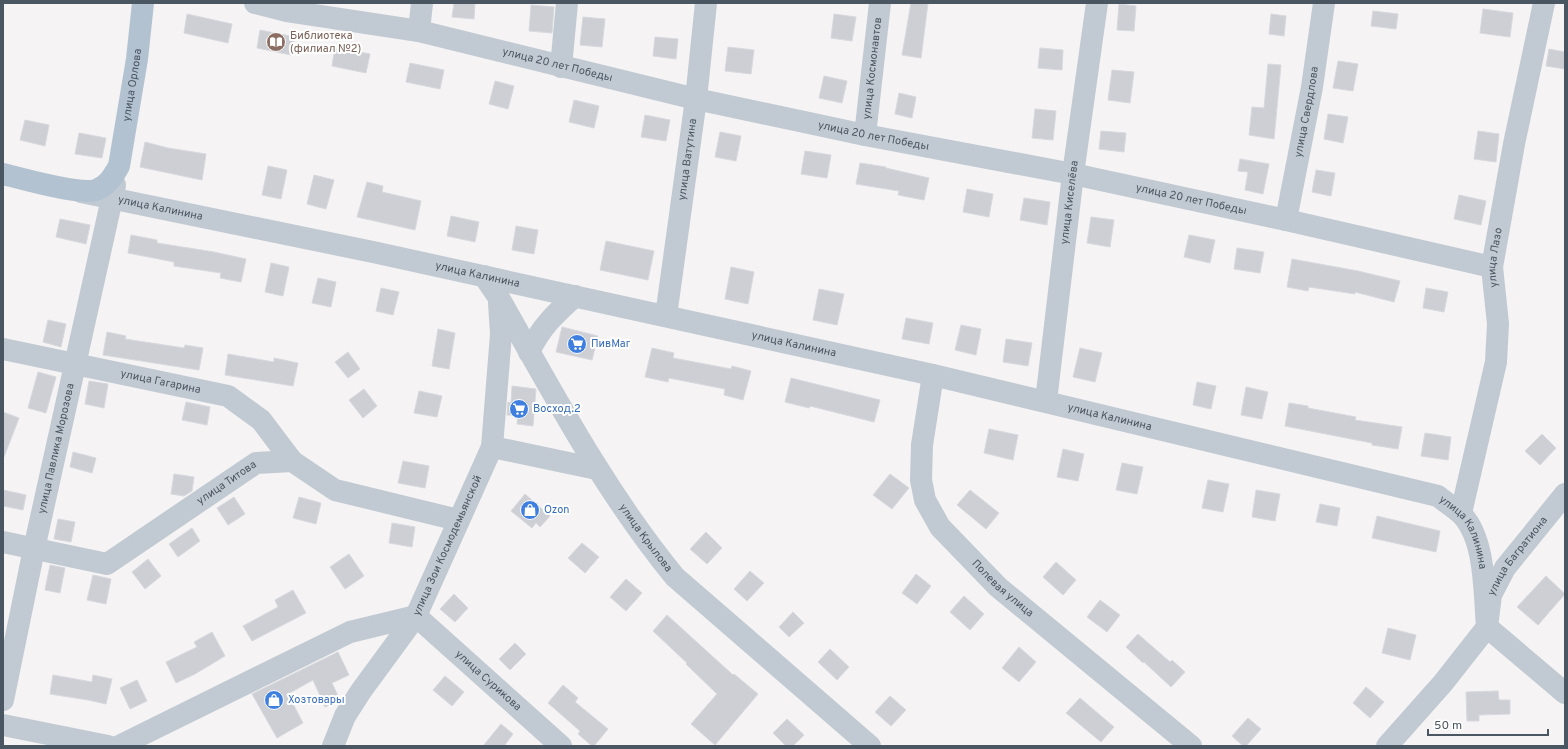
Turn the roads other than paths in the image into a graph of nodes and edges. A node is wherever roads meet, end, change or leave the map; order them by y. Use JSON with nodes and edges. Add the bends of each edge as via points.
{"nodes":[{"id":1,"x":143,"y":3,"type":"edge"},
{"id":2,"x":255,"y":3,"type":"edge"},
{"id":3,"x":422,"y":3,"type":"edge"},
{"id":4,"x":567,"y":3,"type":"edge"},
{"id":5,"x":706,"y":3,"type":"edge"},
{"id":6,"x":880,"y":3,"type":"edge"},
{"id":7,"x":1097,"y":3,"type":"edge"},
{"id":8,"x":1324,"y":3,"type":"edge"},
{"id":9,"x":1544,"y":3,"type":"edge"},
{"id":10,"x":419,"y":32,"type":"junction"},
{"id":11,"x":561,"y":67,"type":"junction"},
{"id":12,"x":696,"y":99,"type":"junction"},
{"id":13,"x":865,"y":134,"type":"junction"},
{"id":14,"x":119,"y":166,"type":"junction"},
{"id":15,"x":3,"y":174,"type":"edge"},
{"id":16,"x":1073,"y":174,"type":"junction"},
{"id":17,"x":81,"y":192,"type":"junction"},
{"id":18,"x":112,"y":198,"type":"junction"},
{"id":19,"x":1286,"y":220,"type":"junction"},
{"id":20,"x":1492,"y":267,"type":"junction"},
{"id":21,"x":484,"y":276,"type":"junction"},
{"id":22,"x":574,"y":296,"type":"junction"},
{"id":23,"x":498,"y":298,"type":"junction"},
{"id":24,"x":666,"y":316,"type":"junction"},
{"id":25,"x":3,"y":349,"type":"edge"},
{"id":26,"x":529,"y":352,"type":"junction"},
{"id":27,"x":75,"y":365,"type":"junction"},
{"id":28,"x":933,"y":375,"type":"junction"},
{"id":29,"x":1046,"y":401,"type":"junction"},
{"id":30,"x":492,"y":447,"type":"junction"},
{"id":31,"x":292,"y":461,"type":"junction"},
{"id":32,"x":597,"y":469,"type":"junction"},
{"id":33,"x":1565,"y":494,"type":"edge"},
{"id":34,"x":1461,"y":513,"type":"junction"},
{"id":35,"x":458,"y":520,"type":"junction"},
{"id":36,"x":3,"y":542,"type":"edge"},
{"id":37,"x":34,"y":549,"type":"junction"},
{"id":38,"x":416,"y":616,"type":"junction"},
{"id":39,"x":1487,"y":627,"type":"junction"},
{"id":40,"x":1565,"y":693,"type":"edge"},
{"id":41,"x":3,"y":700,"type":"edge"},
{"id":42,"x":3,"y":725,"type":"edge"},
{"id":43,"x":108,"y":746,"type":"edge"},
{"id":44,"x":119,"y":746,"type":"edge"},
{"id":45,"x":332,"y":746,"type":"edge"},
{"id":46,"x":561,"y":746,"type":"edge"},
{"id":47,"x":870,"y":746,"type":"edge"},
{"id":48,"x":1191,"y":746,"type":"edge"},
{"id":49,"x":1387,"y":746,"type":"edge"}],
"edges":[{"from":1,"to":14,"type":"main road","name":"улица Орлова","via":[[137,59]]},
{"from":2,"to":10,"type":"street","name":"улица 20 лет Победы","via":[[287,11]]},
{"from":3,"to":10,"type":"street"},
{"from":4,"to":11,"type":"street"},
{"from":5,"to":12,"type":"street","name":"улица Ватутина"},
{"from":6,"to":13,"type":"street","name":"улица Космонавтов"},
{"from":7,"to":16,"type":"street","name":"улица Киселёва"},
{"from":8,"to":19,"type":"street","name":"улица Свердлова","via":[[1312,86]]},
{"from":9,"to":20,"type":"street","name":"улица Лазо","via":[[1514,144]]},
{"from":10,"to":11,"type":"street","name":"улица 20 лет Победы"},
{"from":11,"to":12,"type":"street","name":"улица 20 лет Победы"},
{"from":12,"to":13,"type":"street","name":"улица 20 лет Победы"},
{"from":12,"to":24,"type":"street","name":"улица Ватутина"},
{"from":13,"to":16,"type":"street","name":"улица 20 лет Победы"},
{"from":14,"to":17,"type":"main road","via":[[106,185],[96,190]]},
{"from":14,"to":18,"type":"street","name":"улица Павлика Морозова"},
{"from":15,"to":17,"type":"main road","name":"улица Калинина"},
{"from":16,"to":19,"type":"street","name":"улица 20 лет Победы"},
{"from":16,"to":29,"type":"street","name":"улица Киселёва"},
{"from":17,"to":18,"type":"street","name":"улица Калинина"},
{"from":18,"to":21,"type":"street","name":"улица Калинина"},
{"from":18,"to":27,"type":"street","name":"улица Павлика Морозова"},
{"from":19,"to":20,"type":"street","name":"улица 20 лет Победы"},
{"from":20,"to":34,"type":"street","name":"улица Лазо","via":[[1498,324],[1496,362]]},
{"from":21,"to":22,"type":"street","name":"улица Калинина"},
{"from":21,"to":23,"type":"street","name":"улица Крылова"},
{"from":22,"to":24,"type":"street","name":"улица Калинина"},
{"from":22,"to":26,"type":"street","via":[[552,316]]},
{"from":23,"to":26,"type":"street","name":"улица Крылова"},
{"from":23,"to":30,"type":"street","name":"улица Зои Космодемьянской","via":[[501,334]]},
{"from":24,"to":28,"type":"street","name":"улица Калинина"},
{"from":25,"to":27,"type":"street","name":"улица Гагарина"},
{"from":26,"to":32,"type":"street","name":"улица Крылова"},
{"from":27,"to":31,"type":"street","name":"улица Гагарина","via":[[228,396],[261,420]]},
{"from":27,"to":37,"type":"street","name":"улица Павлика Морозова"},
{"from":28,"to":29,"type":"street","name":"улица Калинина"},
{"from":28,"to":48,"type":"street","name":"Полевая улица","via":[[922,445],[921,480],[925,500],[940,527],[998,587]]},
{"from":29,"to":34,"type":"street","name":"улица Калинина","via":[[1438,496]]},
{"from":30,"to":32,"type":"street"},
{"from":30,"to":35,"type":"street","name":"улица Зои Космодемьянской"},
{"from":31,"to":35,"type":"street","via":[[336,490]]},
{"from":31,"to":37,"type":"street","name":"улица Титова","via":[[256,463],[107,564]]},
{"from":32,"to":47,"type":"street","name":"улица Крылова","via":[[650,547],[675,577]]},
{"from":33,"to":39,"type":"street","name":"улица Багратиона","via":[[1505,568],[1491,595]]},
{"from":34,"to":39,"type":"street","name":"улица Калинина","via":[[1474,532],[1480,552]]},
{"from":35,"to":38,"type":"street","name":"улица Зои Космодемьянской"},
{"from":36,"to":37,"type":"street","name":"улица Титова"},
{"from":37,"to":41,"type":"street","name":"улица Павлика Морозова"},
{"from":38,"to":44,"type":"street","name":"улица Зои Космодемьянской","via":[[350,632]]},
{"from":38,"to":45,"type":"street","via":[[357,697],[345,716]]},
{"from":38,"to":46,"type":"street","name":"улица Сурикова"},
{"from":39,"to":40,"type":"street"},
{"from":39,"to":49,"type":"street","via":[[1443,683]]},
{"from":42,"to":43,"type":"street"}]}
